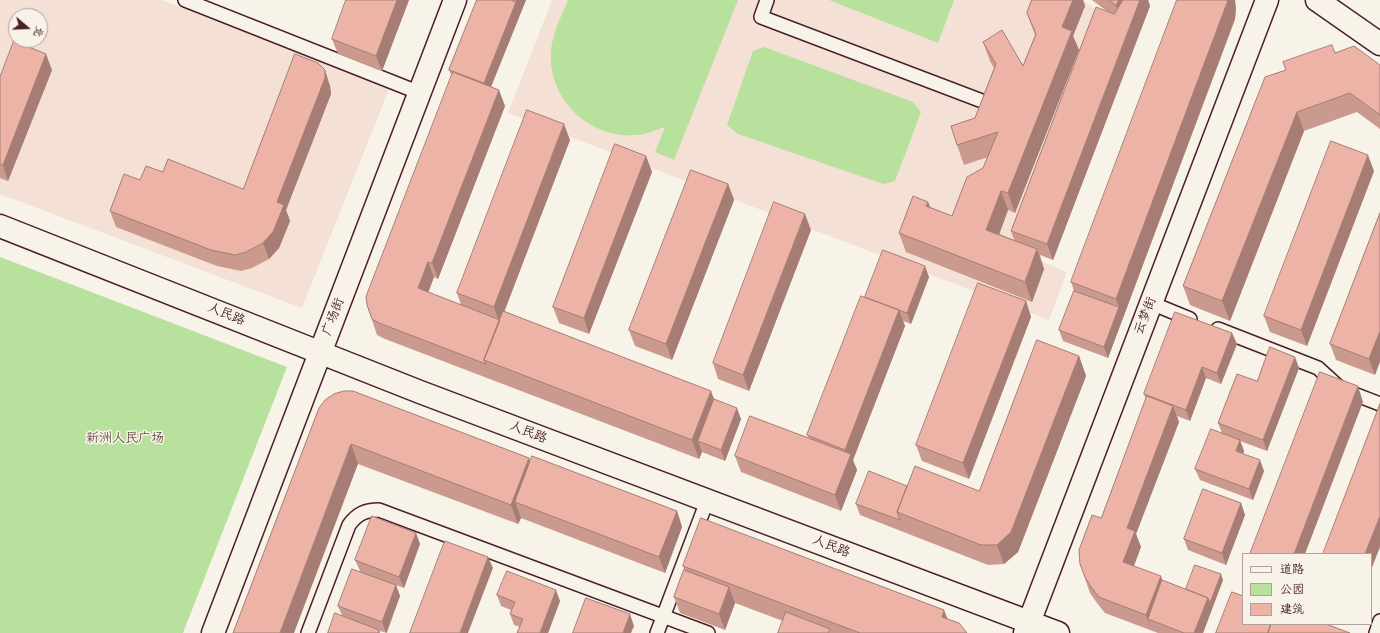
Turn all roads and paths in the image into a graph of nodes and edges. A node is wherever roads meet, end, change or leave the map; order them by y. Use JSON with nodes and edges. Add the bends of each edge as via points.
{"nodes":[{"id":1,"x":185,"y":0,"type":"edge"},
{"id":2,"x":455,"y":0,"type":"edge"},
{"id":3,"x":767,"y":0,"type":"edge"},
{"id":4,"x":1267,"y":0,"type":"edge"},
{"id":5,"x":1317,"y":0,"type":"edge"},
{"id":6,"x":1380,"y":44,"type":"edge"},
{"id":7,"x":420,"y":92,"type":"junction"},
{"id":8,"x":982,"y":101,"type":"edge"},
{"id":9,"x":0,"y":226,"type":"edge"},
{"id":10,"x":1151,"y":303,"type":"junction"},
{"id":11,"x":320,"y":353,"type":"junction"},
{"id":12,"x":1380,"y":404,"type":"edge"},
{"id":13,"x":707,"y":500,"type":"junction"},
{"id":14,"x":663,"y":616,"type":"junction"},
{"id":15,"x":1380,"y":621,"type":"edge"},
{"id":16,"x":1027,"y":628,"type":"edge"},
{"id":17,"x":213,"y":633,"type":"edge"},
{"id":18,"x":308,"y":633,"type":"edge"},
{"id":19,"x":656,"y":633,"type":"edge"},
{"id":20,"x":708,"y":633,"type":"edge"},
{"id":21,"x":1058,"y":633,"type":"edge"},
{"id":22,"x":1376,"y":633,"type":"edge"}],
"edges":[{"from":1,"to":7,"type":"lane"},
{"from":2,"to":7,"type":"street","name":"广场街"},
{"from":3,"to":8,"type":"lane","via":[[761,17]]},
{"from":4,"to":10,"type":"street","name":"云梦街"},
{"from":5,"to":6,"type":"street"},
{"from":7,"to":11,"type":"street","name":"广场街"},
{"from":9,"to":11,"type":"street","name":"人民路"},
{"from":10,"to":12,"type":"lane","via":[[1318,368],[1341,389]]},
{"from":10,"to":16,"type":"street","name":"云梦街"},
{"from":11,"to":13,"type":"street","name":"人民路"},
{"from":11,"to":17,"type":"street","name":"广场街"},
{"from":13,"to":14,"type":"lane"},
{"from":13,"to":16,"type":"street","name":"人民路"},
{"from":14,"to":18,"type":"lane","via":[[379,510],[370,510],[354,518],[350,525]]},
{"from":14,"to":19,"type":"lane"},
{"from":14,"to":20,"type":"lane"},
{"from":15,"to":22,"type":"lane"},
{"from":16,"to":21,"type":"street","name":"人民路"}]}
